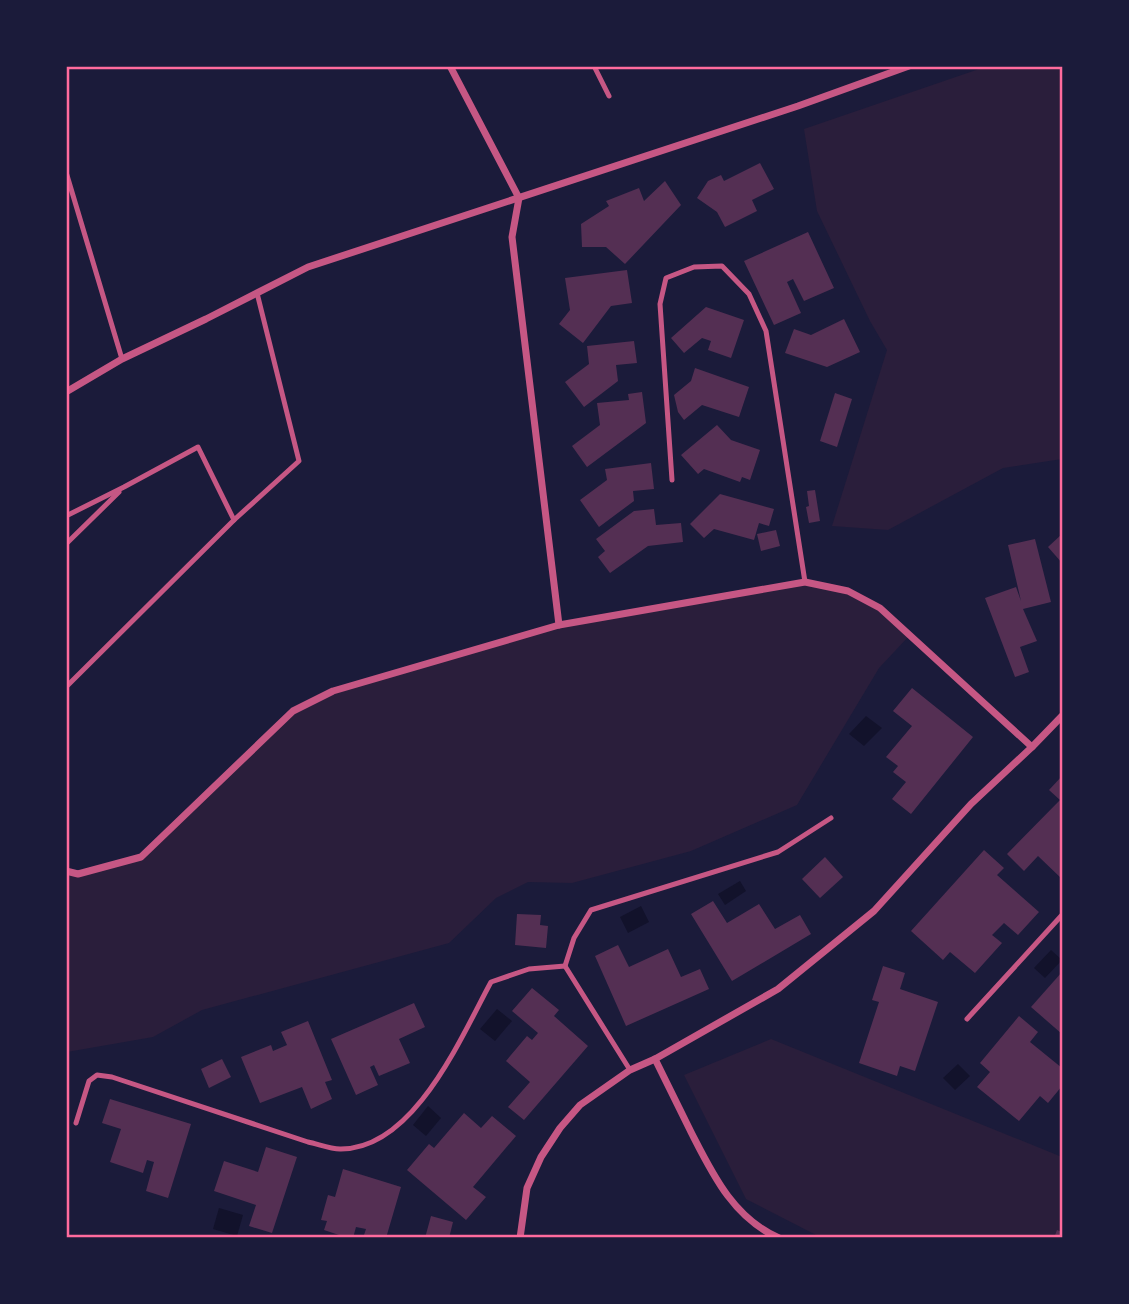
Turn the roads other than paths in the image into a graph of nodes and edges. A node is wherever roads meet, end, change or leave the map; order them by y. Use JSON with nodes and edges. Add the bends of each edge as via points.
{"nodes":[{"id":1,"x":450,"y":66,"type":"edge"},
{"id":2,"x":594,"y":66,"type":"edge"},
{"id":3,"x":909,"y":66,"type":"edge"},
{"id":4,"x":609,"y":96,"type":"dead end"},
{"id":5,"x":66,"y":172,"type":"edge"},
{"id":6,"x":519,"y":198,"type":"junction"},
{"id":7,"x":257,"y":293,"type":"junction"},
{"id":8,"x":122,"y":359,"type":"junction"},
{"id":9,"x":66,"y":392,"type":"edge"},
{"id":10,"x":672,"y":480,"type":"dead end"},
{"id":11,"x":124,"y":487,"type":"junction"},
{"id":12,"x":66,"y":516,"type":"edge"},
{"id":13,"x":234,"y":520,"type":"junction"},
{"id":14,"x":66,"y":544,"type":"edge"},
{"id":15,"x":805,"y":582,"type":"junction"},
{"id":16,"x":559,"y":625,"type":"junction"},
{"id":17,"x":66,"y":687,"type":"edge"},
{"id":18,"x":1062,"y":716,"type":"edge"},
{"id":19,"x":1032,"y":747,"type":"junction"},
{"id":20,"x":831,"y":818,"type":"dead end"},
{"id":21,"x":66,"y":871,"type":"edge"},
{"id":22,"x":1062,"y":915,"type":"edge"},
{"id":23,"x":565,"y":967,"type":"junction"},
{"id":24,"x":967,"y":1019,"type":"dead end"},
{"id":25,"x":655,"y":1059,"type":"junction"},
{"id":26,"x":630,"y":1070,"type":"junction"},
{"id":27,"x":76,"y":1123,"type":"dead end"},
{"id":28,"x":520,"y":1237,"type":"edge"},
{"id":29,"x":779,"y":1237,"type":"edge"}],
"edges":[{"from":1,"to":6,"type":"street"},
{"from":2,"to":4,"type":"lane"},
{"from":3,"to":6,"type":"street"},
{"from":5,"to":8,"type":"lane"},
{"from":6,"to":7,"type":"street","via":[[308,267]]},
{"from":6,"to":16,"type":"street","via":[[512,237]]},
{"from":7,"to":8,"type":"street"},
{"from":7,"to":13,"type":"lane","via":[[299,461]]},
{"from":8,"to":9,"type":"street"},
{"from":10,"to":15,"type":"lane","via":[[660,304],[666,278],[694,267],[722,266],[748,294],[766,331]]},
{"from":11,"to":12,"type":"lane"},
{"from":11,"to":13,"type":"lane","via":[[198,447]]},
{"from":11,"to":14,"type":"lane"},
{"from":13,"to":17,"type":"lane"},
{"from":15,"to":16,"type":"street"},
{"from":15,"to":19,"type":"street","via":[[848,591],[880,608]]},
{"from":16,"to":21,"type":"street","via":[[333,691],[293,711],[141,858],[78,874]]},
{"from":18,"to":19,"type":"street"},
{"from":19,"to":25,"type":"street","via":[[971,804],[874,911],[778,989]]},
{"from":20,"to":23,"type":"lane","via":[[778,852],[591,910],[574,938]]},
{"from":22,"to":24,"type":"lane"},
{"from":23,"to":26,"type":"lane"},
{"from":23,"to":27,"type":"lane","via":[[530,969],[491,982],[438,1079],[405,1120],[368,1145],[339,1149],[308,1142],[97,1075],[89,1082]]},
{"from":25,"to":26,"type":"street"},
{"from":25,"to":29,"type":"street","via":[[728,1198],[767,1233]]},
{"from":26,"to":28,"type":"street","via":[[580,1105],[560,1128],[527,1188]]}]}
